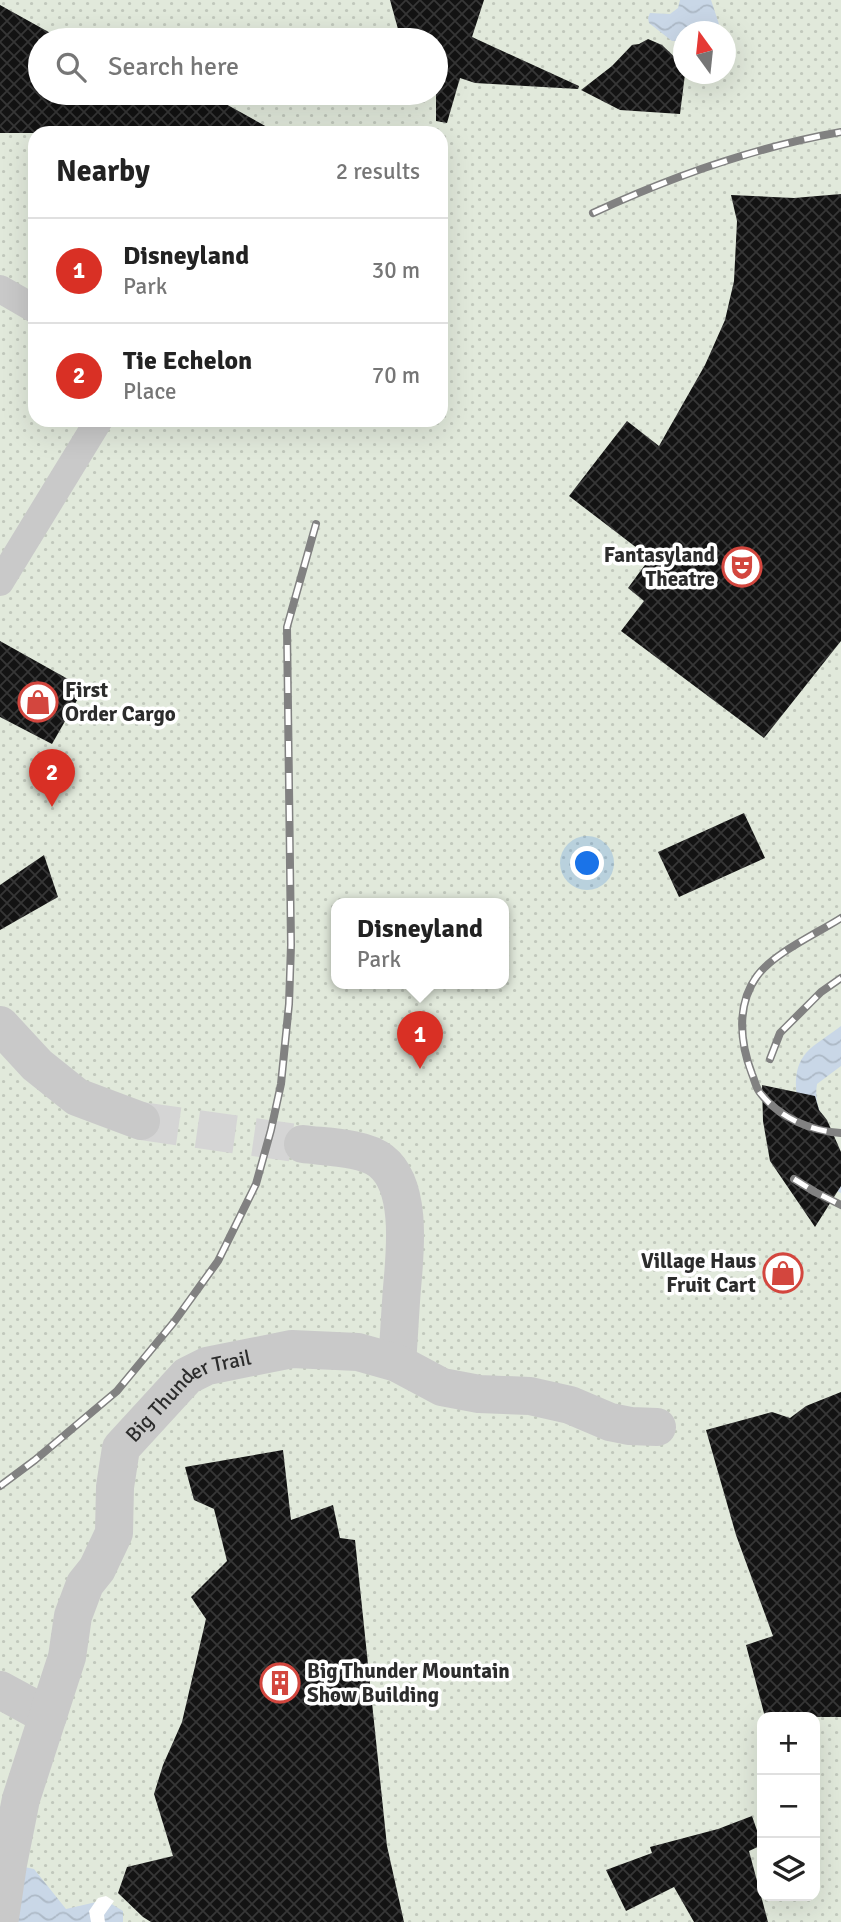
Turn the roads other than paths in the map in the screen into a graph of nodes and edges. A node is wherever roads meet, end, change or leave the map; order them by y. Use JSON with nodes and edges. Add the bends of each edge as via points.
{"nodes":[{"id":1,"x":0,"y":289,"type":"edge"},
{"id":2,"x":28,"y":305,"type":"edge"},
{"id":3,"x":95,"y":427,"type":"edge"},
{"id":4,"x":0,"y":582,"type":"edge"},
{"id":5,"x":0,"y":1024,"type":"edge"},
{"id":6,"x":141,"y":1121,"type":"tunnel mouth"},
{"id":7,"x":303,"y":1144,"type":"tunnel mouth"},
{"id":8,"x":397,"y":1363,"type":"junction"},
{"id":9,"x":657,"y":1427,"type":"dead end"},
{"id":10,"x":0,"y":1690,"type":"edge"},
{"id":11,"x":48,"y":1716,"type":"junction"},
{"id":12,"x":0,"y":1918,"type":"edge"}],
"edges":[{"from":1,"to":2,"type":"lane"},
{"from":3,"to":4,"type":"lane"},
{"from":5,"to":6,"type":"street","via":[[37,1065],[77,1097]]},
{"from":7,"to":8,"type":"street","via":[[362,1152],[381,1160],[395,1178],[406,1247]]},
{"from":8,"to":9,"type":"street","name":"Big Thunder Trail","via":[[442,1387],[530,1396],[570,1405],[610,1422]]},
{"from":8,"to":11,"type":"street","name":"Big Thunder Trail","via":[[358,1352],[292,1349],[207,1366],[187,1376],[121,1448],[114,1533],[73,1616],[68,1657]]},
{"from":10,"to":11,"type":"street"},
{"from":11,"to":12,"type":"street","name":"Big Thunder Trail","via":[[21,1799]]}]}
